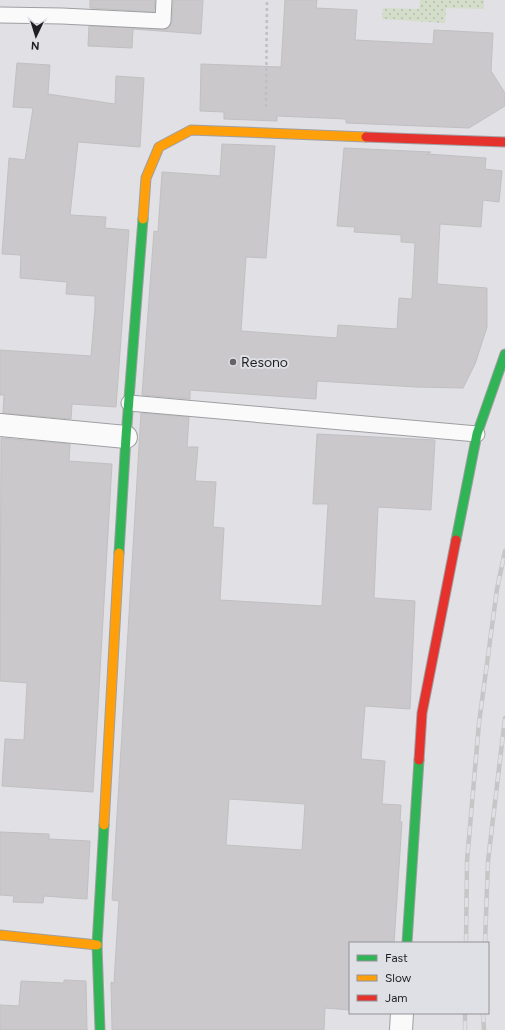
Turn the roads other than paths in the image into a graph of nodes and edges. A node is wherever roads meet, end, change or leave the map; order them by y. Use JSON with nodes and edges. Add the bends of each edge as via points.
{"nodes":[{"id":1,"x":164,"y":0,"type":"edge"},
{"id":2,"x":0,"y":15,"type":"edge"},
{"id":3,"x":505,"y":142,"type":"edge"},
{"id":4,"x":505,"y":354,"type":"edge"},
{"id":5,"x":129,"y":403,"type":"junction"},
{"id":6,"x":0,"y":425,"type":"edge"},
{"id":7,"x":477,"y":434,"type":"junction"},
{"id":8,"x":126,"y":437,"type":"junction"},
{"id":9,"x":0,"y":935,"type":"edge"},
{"id":10,"x":407,"y":942,"type":"edge"},
{"id":11,"x":97,"y":945,"type":"junction"},
{"id":12,"x":402,"y":1014,"type":"edge"},
{"id":13,"x":100,"y":1030,"type":"edge"},
{"id":14,"x":401,"y":1030,"type":"edge"}],
"edges":[{"from":1,"to":2,"type":"lane","via":[[163,21]]},
{"from":3,"to":5,"type":"street","via":[[190,130],[160,147],[146,178]]},
{"from":4,"to":7,"type":"street"},
{"from":5,"to":7,"type":"lane"},
{"from":5,"to":8,"type":"street"},
{"from":6,"to":8,"type":"street"},
{"from":7,"to":10,"type":"street","via":[[422,714]]},
{"from":8,"to":11,"type":"street"},
{"from":9,"to":11,"type":"street"},
{"from":11,"to":13,"type":"street"},
{"from":12,"to":14,"type":"street"}]}
